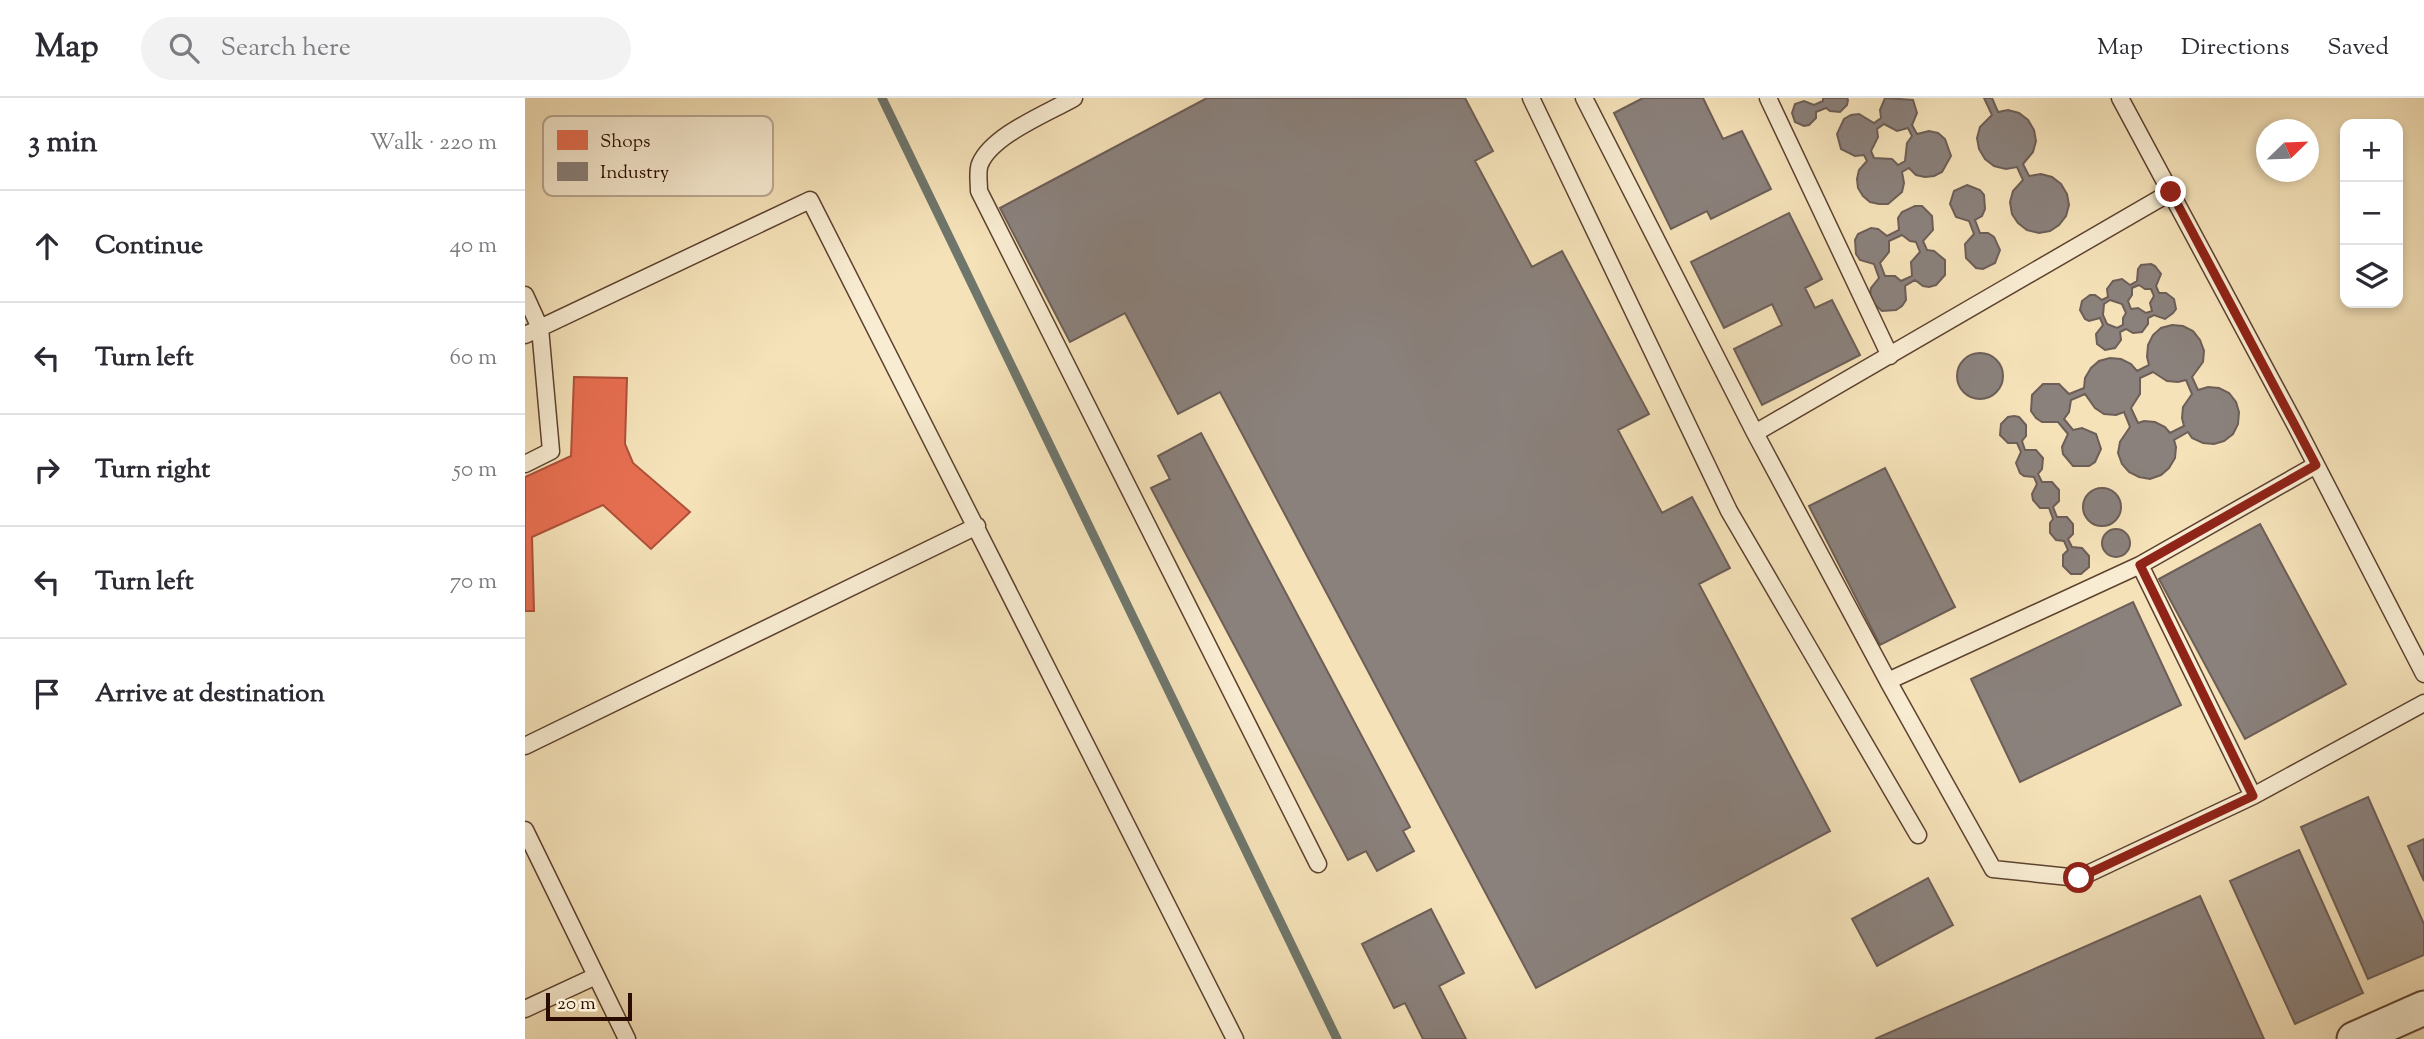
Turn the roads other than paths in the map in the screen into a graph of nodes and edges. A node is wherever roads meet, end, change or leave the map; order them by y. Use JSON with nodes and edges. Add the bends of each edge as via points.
{"nodes":[{"id":1,"x":1074,"y":98,"type":"edge"},
{"id":2,"x":1531,"y":98,"type":"edge"},
{"id":3,"x":1768,"y":98,"type":"edge"},
{"id":4,"x":2120,"y":98,"type":"edge"},
{"id":5,"x":1590,"y":100,"type":"edge"},
{"id":6,"x":2171,"y":192,"type":"junction"},
{"id":7,"x":525,"y":295,"type":"edge"},
{"id":8,"x":532,"y":331,"type":"edge"},
{"id":9,"x":1890,"y":356,"type":"junction"},
{"id":10,"x":1755,"y":433,"type":"junction"},
{"id":11,"x":525,"y":464,"type":"edge"},
{"id":12,"x":2316,"y":465,"type":"junction"},
{"id":13,"x":977,"y":526,"type":"junction"},
{"id":14,"x":2140,"y":565,"type":"junction"},
{"id":15,"x":2424,"y":674,"type":"edge"},
{"id":16,"x":1888,"y":681,"type":"junction"},
{"id":17,"x":2424,"y":703,"type":"edge"},
{"id":18,"x":525,"y":746,"type":"edge"},
{"id":19,"x":2253,"y":796,"type":"junction"},
{"id":20,"x":525,"y":830,"type":"edge"},
{"id":21,"x":1918,"y":835,"type":"dead end"},
{"id":22,"x":1318,"y":864,"type":"dead end"},
{"id":23,"x":596,"y":976,"type":"junction"},
{"id":24,"x":2424,"y":1008,"type":"edge"},
{"id":25,"x":525,"y":1009,"type":"edge"},
{"id":26,"x":627,"y":1039,"type":"edge"},
{"id":27,"x":1235,"y":1039,"type":"edge"},
{"id":28,"x":2354,"y":1039,"type":"edge"}],
"edges":[{"from":1,"to":22,"type":"lane","via":[[1013,132],[985,155],[978,166],[979,191]]},
{"from":2,"to":21,"type":"lane","via":[[1729,510]]},
{"from":3,"to":9,"type":"lane"},
{"from":4,"to":6,"type":"lane"},
{"from":5,"to":10,"type":"lane"},
{"from":6,"to":9,"type":"lane"},
{"from":6,"to":12,"type":"lane"},
{"from":7,"to":8,"type":"lane"},
{"from":8,"to":11,"type":"lane","via":[[551,451]]},
{"from":8,"to":13,"type":"lane","via":[[810,200]]},
{"from":9,"to":10,"type":"lane"},
{"from":10,"to":16,"type":"lane"},
{"from":12,"to":14,"type":"lane"},
{"from":12,"to":15,"type":"lane"},
{"from":13,"to":18,"type":"lane"},
{"from":13,"to":27,"type":"lane"},
{"from":14,"to":16,"type":"lane"},
{"from":14,"to":19,"type":"lane"},
{"from":16,"to":19,"type":"lane","via":[[1993,869],[2079,878]]},
{"from":17,"to":19,"type":"lane"},
{"from":20,"to":23,"type":"lane"},
{"from":23,"to":25,"type":"lane"},
{"from":23,"to":26,"type":"lane"},
{"from":24,"to":28,"type":"street"}]}
